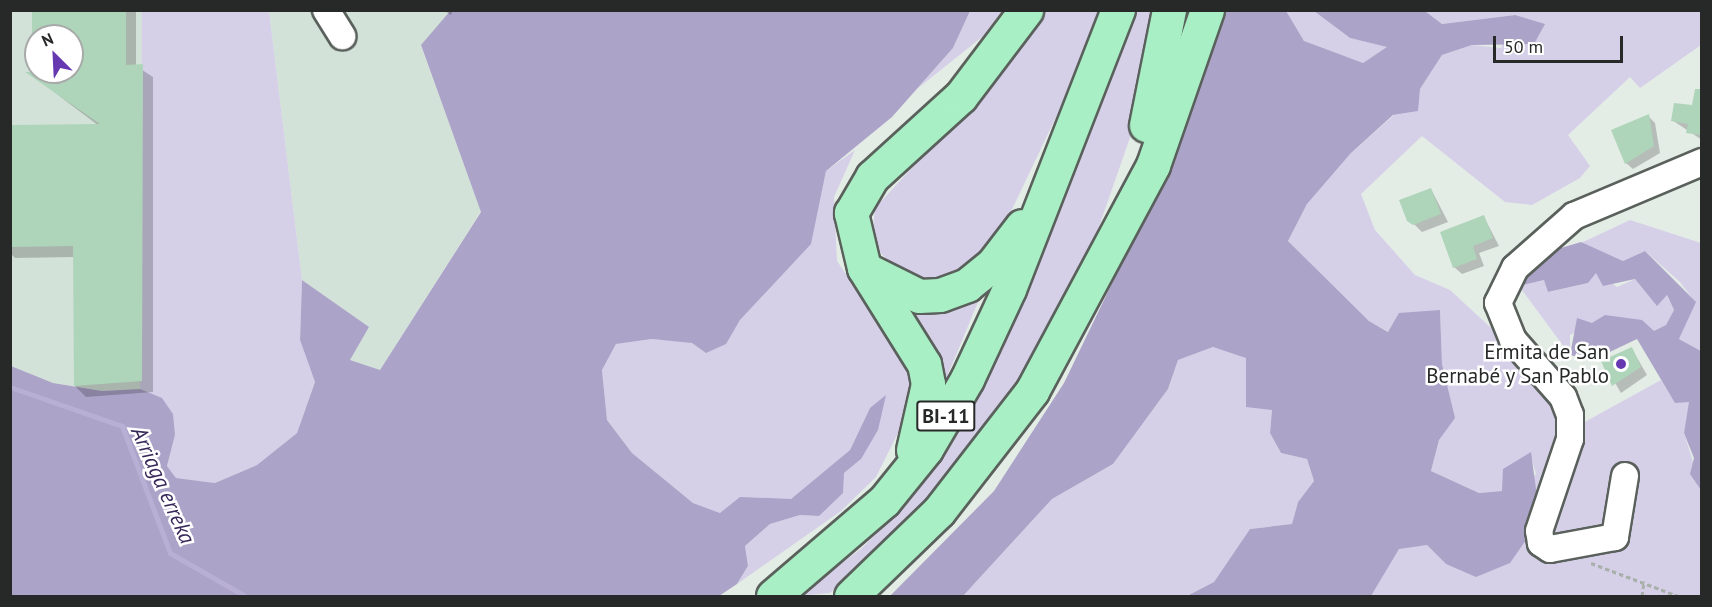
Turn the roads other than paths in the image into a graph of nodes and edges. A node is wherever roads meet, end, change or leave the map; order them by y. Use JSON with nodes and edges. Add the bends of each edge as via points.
{"nodes":[{"id":1,"x":326,"y":10,"type":"edge"},
{"id":2,"x":1026,"y":10,"type":"edge"},
{"id":3,"x":1118,"y":10,"type":"edge"},
{"id":4,"x":1169,"y":10,"type":"edge"},
{"id":5,"x":1207,"y":10,"type":"edge"},
{"id":6,"x":342,"y":36,"type":"dead end"},
{"id":7,"x":1701,"y":162,"type":"edge"},
{"id":8,"x":1043,"y":199,"type":"junction"},
{"id":9,"x":864,"y":268,"type":"junction"},
{"id":10,"x":1089,"y":288,"type":"junction"},
{"id":11,"x":906,"y":475,"type":"junction"},
{"id":12,"x":1625,"y":476,"type":"dead end"},
{"id":13,"x":773,"y":597,"type":"edge"},
{"id":14,"x":851,"y":597,"type":"edge"}],
"edges":[{"from":1,"to":6,"type":"lane"},
{"from":2,"to":9,"type":"main road","via":[[961,96],[860,192],[851,231]]},
{"from":3,"to":8,"type":"main road","number":"BI-11"},
{"from":4,"to":10,"type":"main road","number":"BI-11","via":[[1138,154]]},
{"from":5,"to":10,"type":"main road","via":[[1153,165]]},
{"from":7,"to":12,"type":"lane","via":[[1574,216],[1515,268],[1498,303],[1502,320],[1530,364],[1563,397],[1570,415],[1569,439],[1539,531],[1541,543],[1563,547],[1615,537]]},
{"from":8,"to":9,"type":"main road","via":[[992,265],[967,285],[919,296]]},
{"from":8,"to":11,"type":"main road","number":"BI-11","via":[[967,379]]},
{"from":9,"to":11,"type":"main road","via":[[924,364],[928,384]]},
{"from":10,"to":14,"type":"main road","number":"BI-11","via":[[1032,391],[980,465]]},
{"from":11,"to":13,"type":"main road","number":"BI-11","via":[[857,529]]}]}
